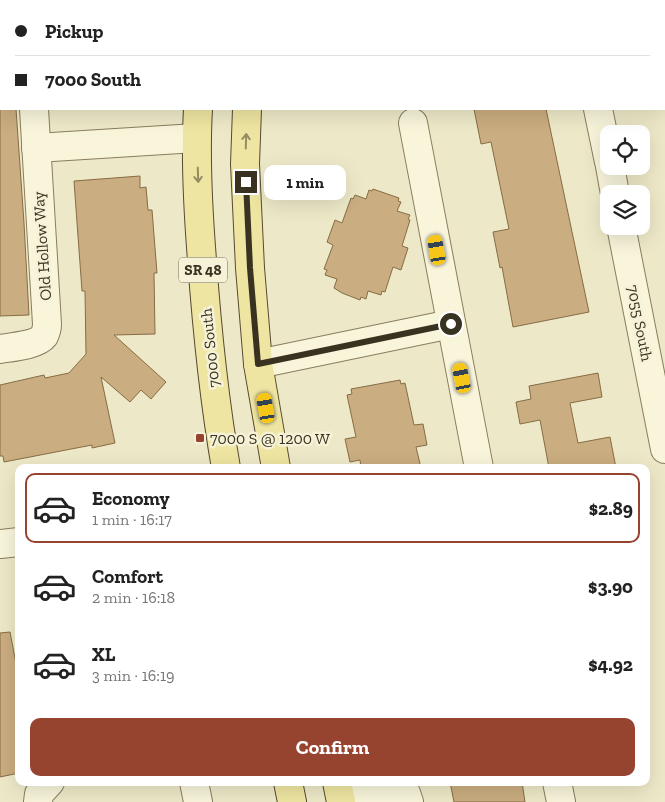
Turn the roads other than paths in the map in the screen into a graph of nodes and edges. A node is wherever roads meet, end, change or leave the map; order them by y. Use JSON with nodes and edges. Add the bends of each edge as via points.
{"nodes":[{"id":1,"x":34,"y":110,"type":"edge"},
{"id":2,"x":198,"y":110,"type":"edge"},
{"id":3,"x":246,"y":110,"type":"edge"},
{"id":4,"x":598,"y":110,"type":"edge"},
{"id":5,"x":413,"y":123,"type":"dead end"},
{"id":6,"x":601,"y":125,"type":"edge"},
{"id":7,"x":196,"y":138,"type":"junction"},
{"id":8,"x":36,"y":148,"type":"junction"},
{"id":9,"x":623,"y":235,"type":"edge"},
{"id":10,"x":451,"y":324,"type":"junction"},
{"id":11,"x":0,"y":349,"type":"edge"},
{"id":12,"x":258,"y":364,"type":"junction"},
{"id":13,"x":665,"y":449,"type":"edge"},
{"id":14,"x":225,"y":464,"type":"edge"},
{"id":15,"x":275,"y":464,"type":"edge"},
{"id":16,"x":478,"y":464,"type":"edge"},
{"id":17,"x":15,"y":542,"type":"edge"},
{"id":18,"x":0,"y":544,"type":"edge"},
{"id":19,"x":46,"y":786,"type":"edge"},
{"id":20,"x":195,"y":786,"type":"edge"},
{"id":21,"x":289,"y":786,"type":"edge"},
{"id":22,"x":558,"y":786,"type":"edge"},
{"id":23,"x":340,"y":795,"type":"edge"},
{"id":24,"x":38,"y":802,"type":"edge"},
{"id":25,"x":198,"y":802,"type":"edge"},
{"id":26,"x":292,"y":802,"type":"edge"},
{"id":27,"x":409,"y":802,"type":"edge"},
{"id":28,"x":561,"y":802,"type":"edge"}],
"edges":[{"from":1,"to":8,"type":"street","name":"Old Hollow Way"},
{"from":2,"to":7,"type":"main road","name":"7000 South","number":"SR 48"},
{"from":12,"to":3,"type":"main road","number":"SR 48","one_way":true,"via":[[245,164]]},
{"from":4,"to":6,"type":"street"},
{"from":5,"to":10,"type":"street"},
{"from":7,"to":8,"type":"street"},
{"from":7,"to":14,"type":"main road","name":"7000 South","number":"SR 48","one_way":true,"via":[[206,313]]},
{"from":8,"to":11,"type":"street","name":"Old Hollow Way","via":[[46,331],[37,341]]},
{"from":9,"to":13,"type":"street","name":"7055 South"},
{"from":10,"to":12,"type":"street"},
{"from":10,"to":16,"type":"street"},
{"from":12,"to":15,"type":"main road","number":"SR 48"},
{"from":17,"to":18,"type":"street"},
{"from":19,"to":24,"type":"street","via":[[39,794]]},
{"from":20,"to":25,"type":"street"},
{"from":21,"to":26,"type":"main road"},
{"from":22,"to":28,"type":"street"},
{"from":23,"to":27,"type":"street","via":[[393,791],[406,793]]}]}
